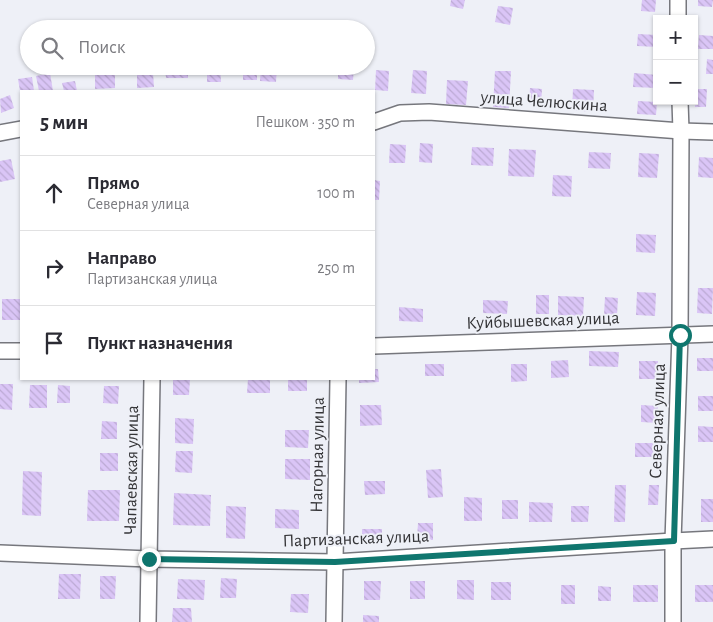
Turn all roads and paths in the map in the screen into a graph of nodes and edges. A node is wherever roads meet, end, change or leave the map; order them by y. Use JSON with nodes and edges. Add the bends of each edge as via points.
{"nodes":[{"id":1,"x":678,"y":0,"type":"edge"},
{"id":2,"x":678,"y":15,"type":"edge"},
{"id":3,"x":680,"y":105,"type":"edge"},
{"id":4,"x":375,"y":122,"type":"edge"},
{"id":5,"x":20,"y":129,"type":"edge"},
{"id":6,"x":681,"y":131,"type":"junction"},
{"id":7,"x":713,"y":132,"type":"edge"},
{"id":8,"x":0,"y":133,"type":"edge"},
{"id":9,"x":713,"y":334,"type":"edge"},
{"id":10,"x":680,"y":335,"type":"junction"},
{"id":11,"x":375,"y":346,"type":"edge"},
{"id":12,"x":0,"y":351,"type":"edge"},
{"id":13,"x":20,"y":351,"type":"edge"},
{"id":14,"x":152,"y":380,"type":"edge"},
{"id":15,"x":338,"y":380,"type":"edge"},
{"id":16,"x":713,"y":540,"type":"edge"},
{"id":17,"x":674,"y":541,"type":"junction"},
{"id":18,"x":0,"y":554,"type":"edge"},
{"id":19,"x":149,"y":559,"type":"junction"},
{"id":20,"x":335,"y":562,"type":"junction"},
{"id":21,"x":148,"y":622,"type":"edge"},
{"id":22,"x":334,"y":622,"type":"edge"},
{"id":23,"x":674,"y":622,"type":"edge"}],
"edges":[{"from":1,"to":2,"type":"street"},
{"from":3,"to":6,"type":"street","name":"Северная улица"},
{"from":4,"to":6,"type":"street","name":"улица Челюскина","via":[[400,113],[429,112]]},
{"from":5,"to":8,"type":"street"},
{"from":6,"to":7,"type":"street","name":"улица Челюскина"},
{"from":6,"to":10,"type":"street","name":"Северная улица"},
{"from":9,"to":10,"type":"street","name":"Куйбышевская улица"},
{"from":10,"to":11,"type":"street","name":"Куйбышевская улица"},
{"from":10,"to":17,"type":"street","name":"Северная улица"},
{"from":12,"to":13,"type":"street"},
{"from":14,"to":19,"type":"street","name":"Чапаевская улица"},
{"from":15,"to":20,"type":"street","name":"Нагорная улица"},
{"from":16,"to":17,"type":"street","name":"Партизанская улица"},
{"from":17,"to":20,"type":"street","name":"Партизанская улица"},
{"from":17,"to":23,"type":"street","name":"Северная улица"},
{"from":18,"to":19,"type":"street","name":"Партизанская улица"},
{"from":19,"to":20,"type":"street","name":"Партизанская улица"},
{"from":19,"to":21,"type":"street","name":"Чапаевская улица"},
{"from":20,"to":22,"type":"street","name":"Нагорная улица"}]}
